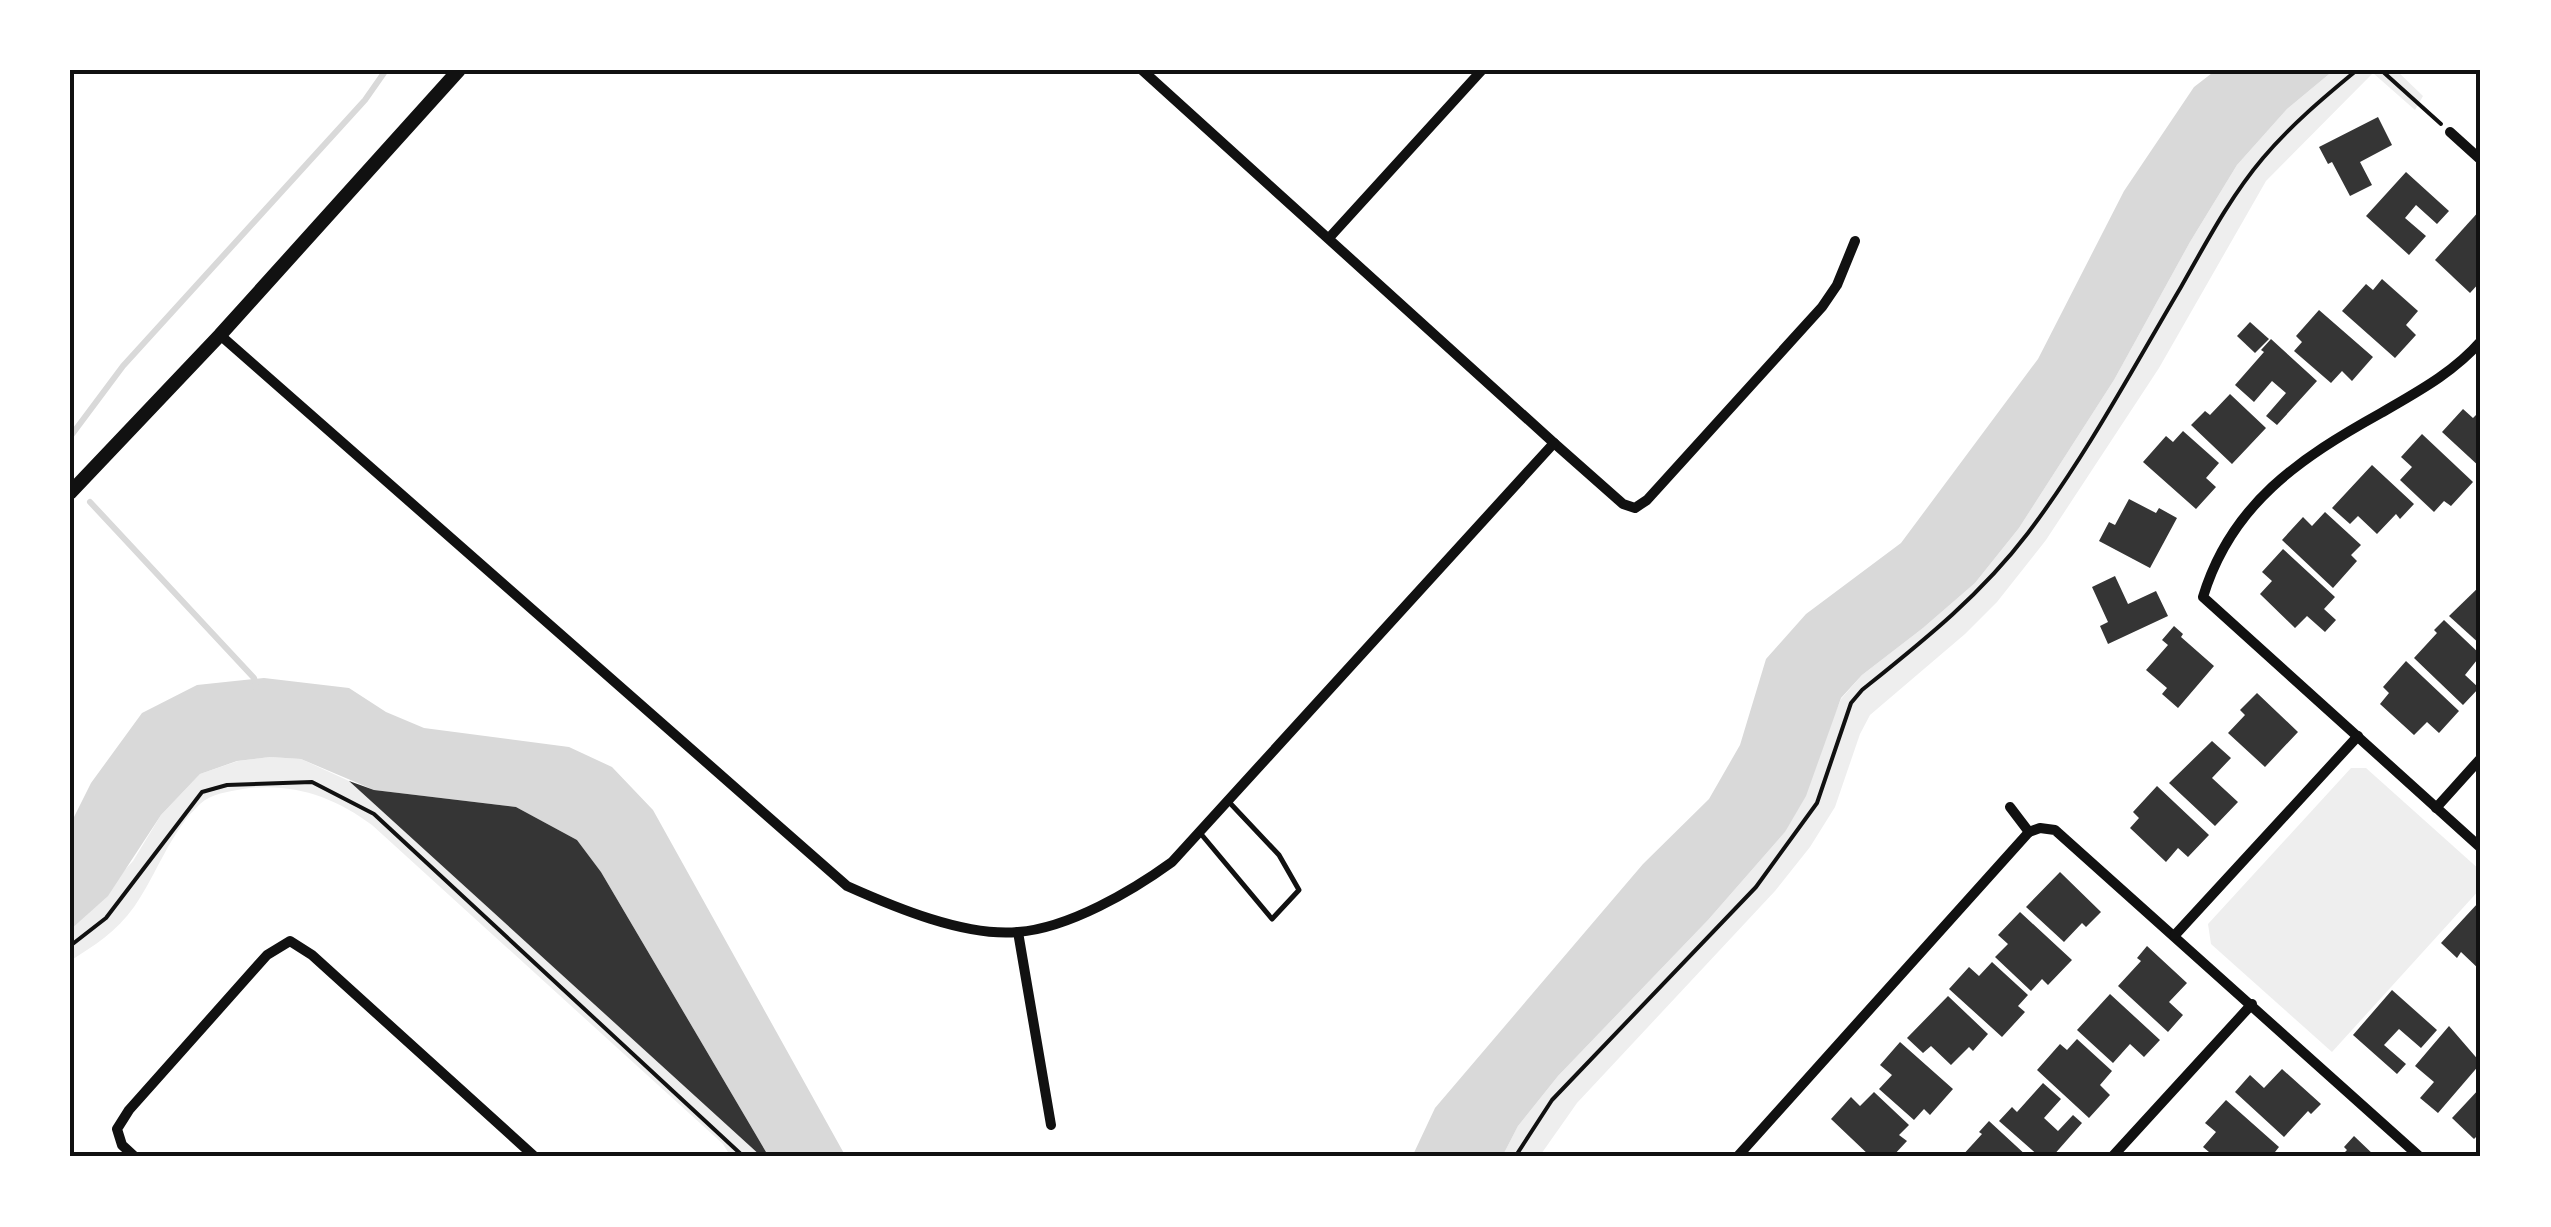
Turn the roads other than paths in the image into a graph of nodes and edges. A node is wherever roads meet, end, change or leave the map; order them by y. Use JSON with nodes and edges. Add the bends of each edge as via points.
{"nodes":[{"id":1,"x":458,"y":70,"type":"edge"},
{"id":2,"x":1142,"y":70,"type":"edge"},
{"id":3,"x":1482,"y":70,"type":"edge"},
{"id":4,"x":2450,"y":132,"type":"road end"},
{"id":5,"x":2481,"y":160,"type":"edge"},
{"id":6,"x":1329,"y":238,"type":"junction"},
{"id":7,"x":1855,"y":241,"type":"dead end"},
{"id":8,"x":220,"y":335,"type":"junction"},
{"id":9,"x":2481,"y":341,"type":"edge"},
{"id":10,"x":1554,"y":443,"type":"junction"},
{"id":11,"x":70,"y":494,"type":"edge"},
{"id":12,"x":2358,"y":736,"type":"junction"},
{"id":13,"x":2481,"y":758,"type":"edge"},
{"id":14,"x":1229,"y":802,"type":"junction"},
{"id":15,"x":2010,"y":806,"type":"dead end"},
{"id":16,"x":2436,"y":808,"type":"junction"},
{"id":17,"x":2029,"y":832,"type":"junction"},
{"id":18,"x":1200,"y":834,"type":"junction"},
{"id":19,"x":2481,"y":848,"type":"edge"},
{"id":20,"x":1018,"y":932,"type":"junction"},
{"id":21,"x":2175,"y":935,"type":"junction"},
{"id":22,"x":2252,"y":1004,"type":"junction"},
{"id":23,"x":1052,"y":1125,"type":"dead end"},
{"id":24,"x":135,"y":1157,"type":"edge"},
{"id":25,"x":535,"y":1157,"type":"edge"},
{"id":26,"x":1737,"y":1157,"type":"edge"},
{"id":27,"x":2112,"y":1157,"type":"edge"},
{"id":28,"x":2420,"y":1157,"type":"edge"}],
"edges":[{"from":1,"to":8,"type":"street"},
{"from":2,"to":6,"type":"street"},
{"from":3,"to":6,"type":"street"},
{"from":4,"to":5,"type":"street"},
{"from":6,"to":10,"type":"street"},
{"from":7,"to":10,"type":"street","via":[[1822,308],[1647,500],[1635,508],[1622,504]]},
{"from":8,"to":11,"type":"street"},
{"from":8,"to":20,"type":"street","via":[[847,886],[956,926]]},
{"from":9,"to":12,"type":"street","via":[[2448,372],[2323,445],[2269,488],[2210,573],[2203,597]]},
{"from":10,"to":14,"type":"street"},
{"from":12,"to":16,"type":"street"},
{"from":12,"to":21,"type":"street"},
{"from":13,"to":16,"type":"street"},
{"from":14,"to":18,"type":"street"},
{"from":14,"to":18,"type":"lane","via":[[1279,856],[1299,890],[1272,919]]},
{"from":15,"to":17,"type":"street"},
{"from":16,"to":19,"type":"street"},
{"from":17,"to":21,"type":"street","via":[[2055,830]]},
{"from":17,"to":26,"type":"street"},
{"from":18,"to":20,"type":"street","via":[[1139,886],[1098,908]]},
{"from":20,"to":23,"type":"street"},
{"from":21,"to":22,"type":"street"},
{"from":22,"to":27,"type":"street"},
{"from":22,"to":28,"type":"street"},
{"from":24,"to":25,"type":"street","via":[[117,1129],[130,1110],[266,956],[290,942]]}]}
